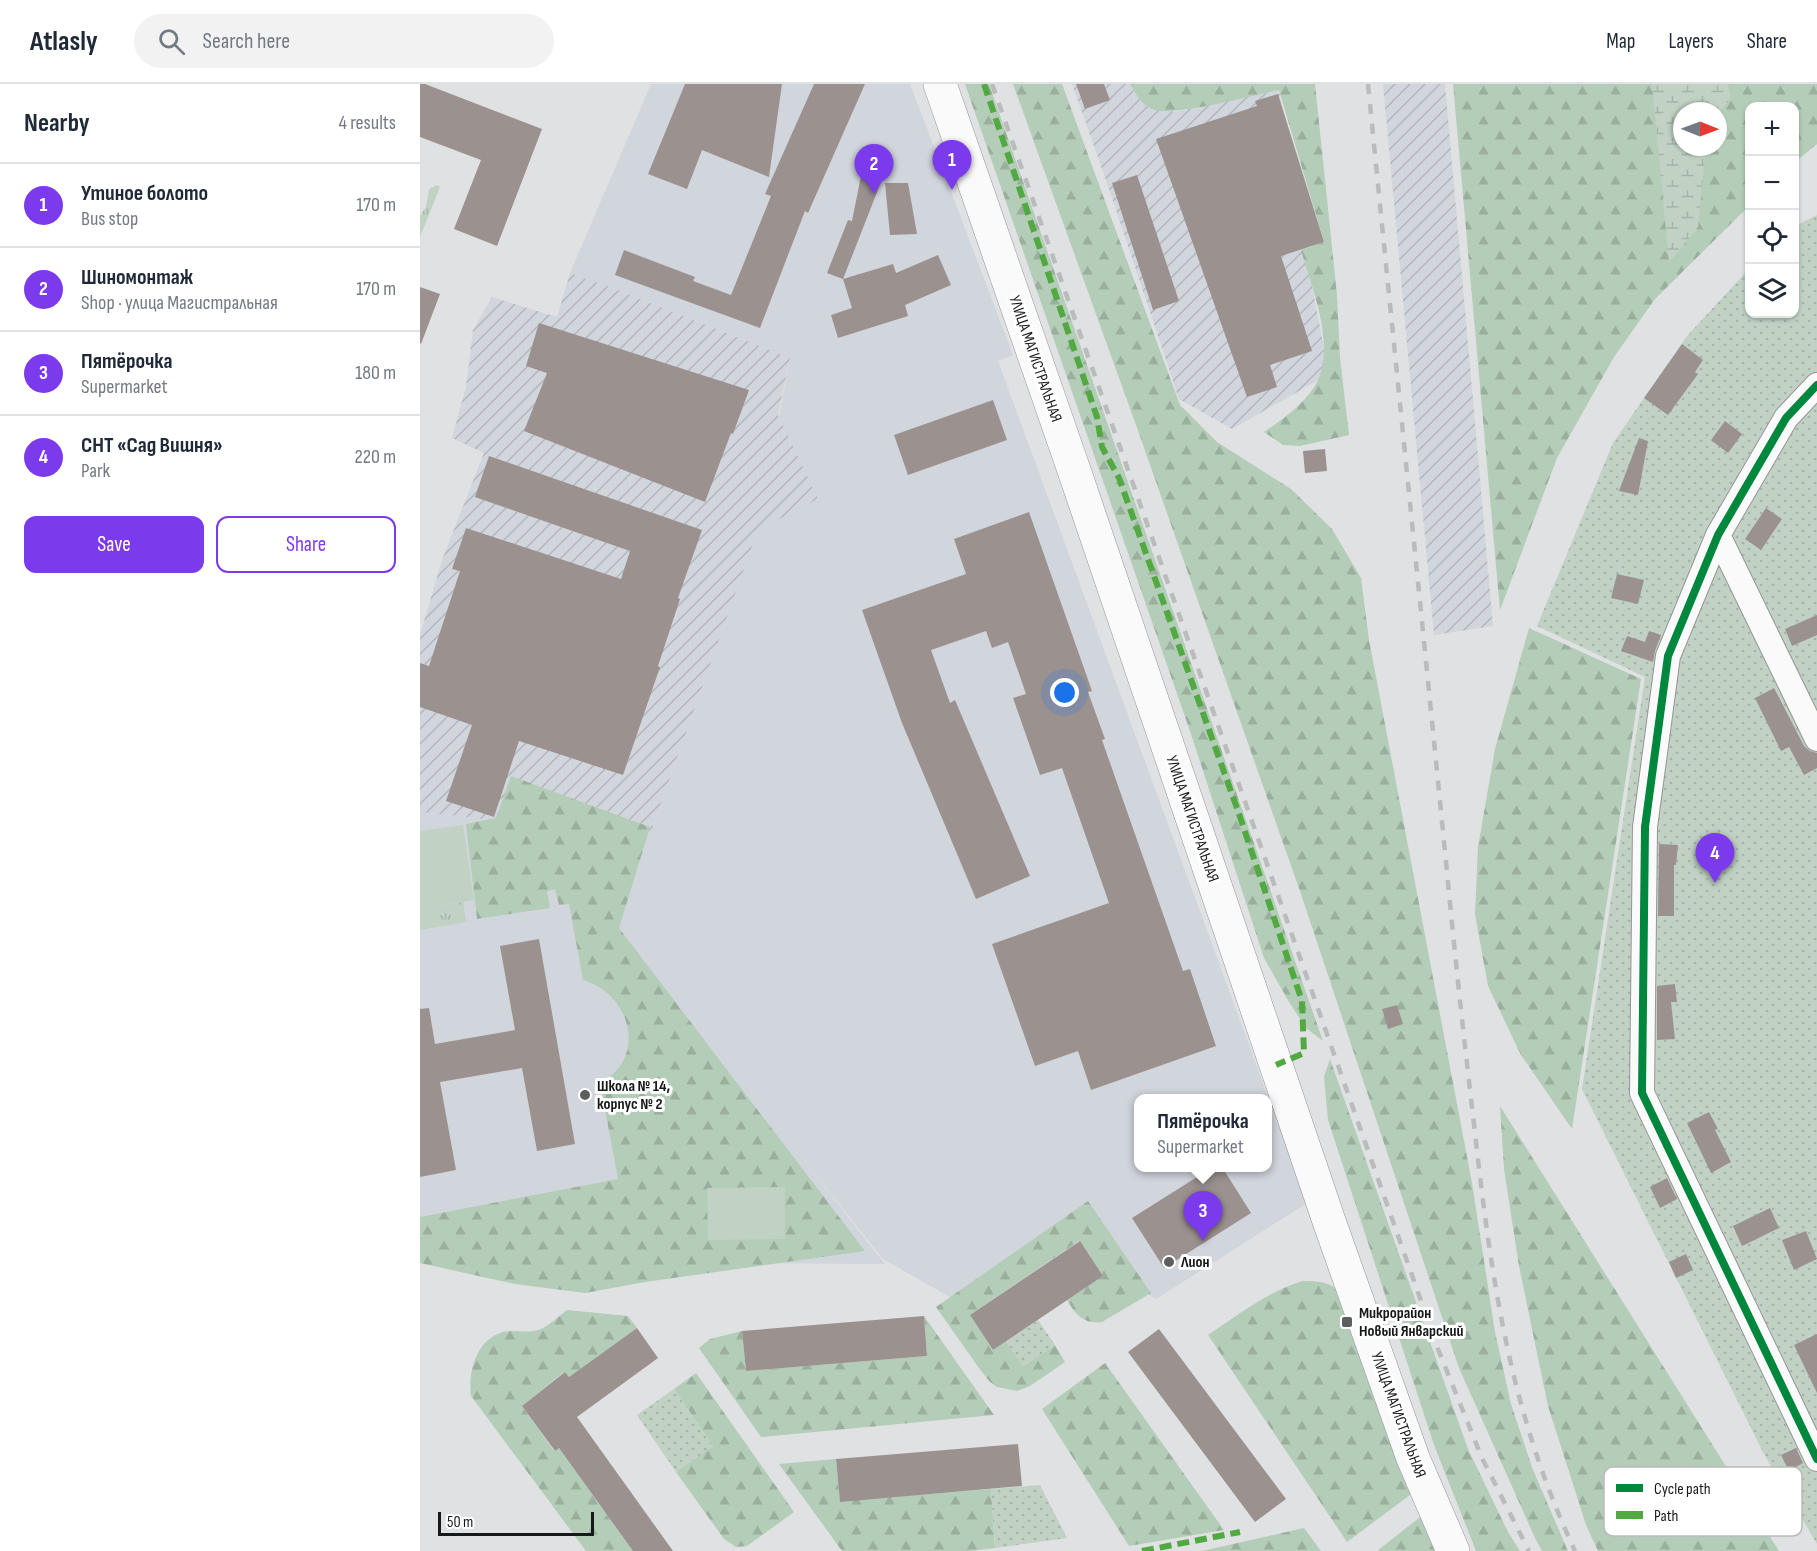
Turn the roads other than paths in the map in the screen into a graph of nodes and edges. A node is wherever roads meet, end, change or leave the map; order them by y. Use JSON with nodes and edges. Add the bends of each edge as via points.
{"nodes":[{"id":1,"x":940,"y":84,"type":"edge"},
{"id":2,"x":1817,"y":386,"type":"edge"},
{"id":3,"x":1718,"y":535,"type":"junction"},
{"id":4,"x":1817,"y":739,"type":"edge"},
{"id":5,"x":1817,"y":1459,"type":"edge"},
{"id":6,"x":1453,"y":1551,"type":"edge"}],
"edges":[{"from":1,"to":6,"type":"main road","name":"УЛИЦА МАГИСТРАЛЬНАЯ","via":[[1329,1221],[1413,1458]]},
{"from":2,"to":3,"type":"street","via":[[1786,418]]},
{"from":3,"to":4,"type":"street"},
{"from":3,"to":5,"type":"street","via":[[1668,656],[1645,827],[1642,1093]]}]}
